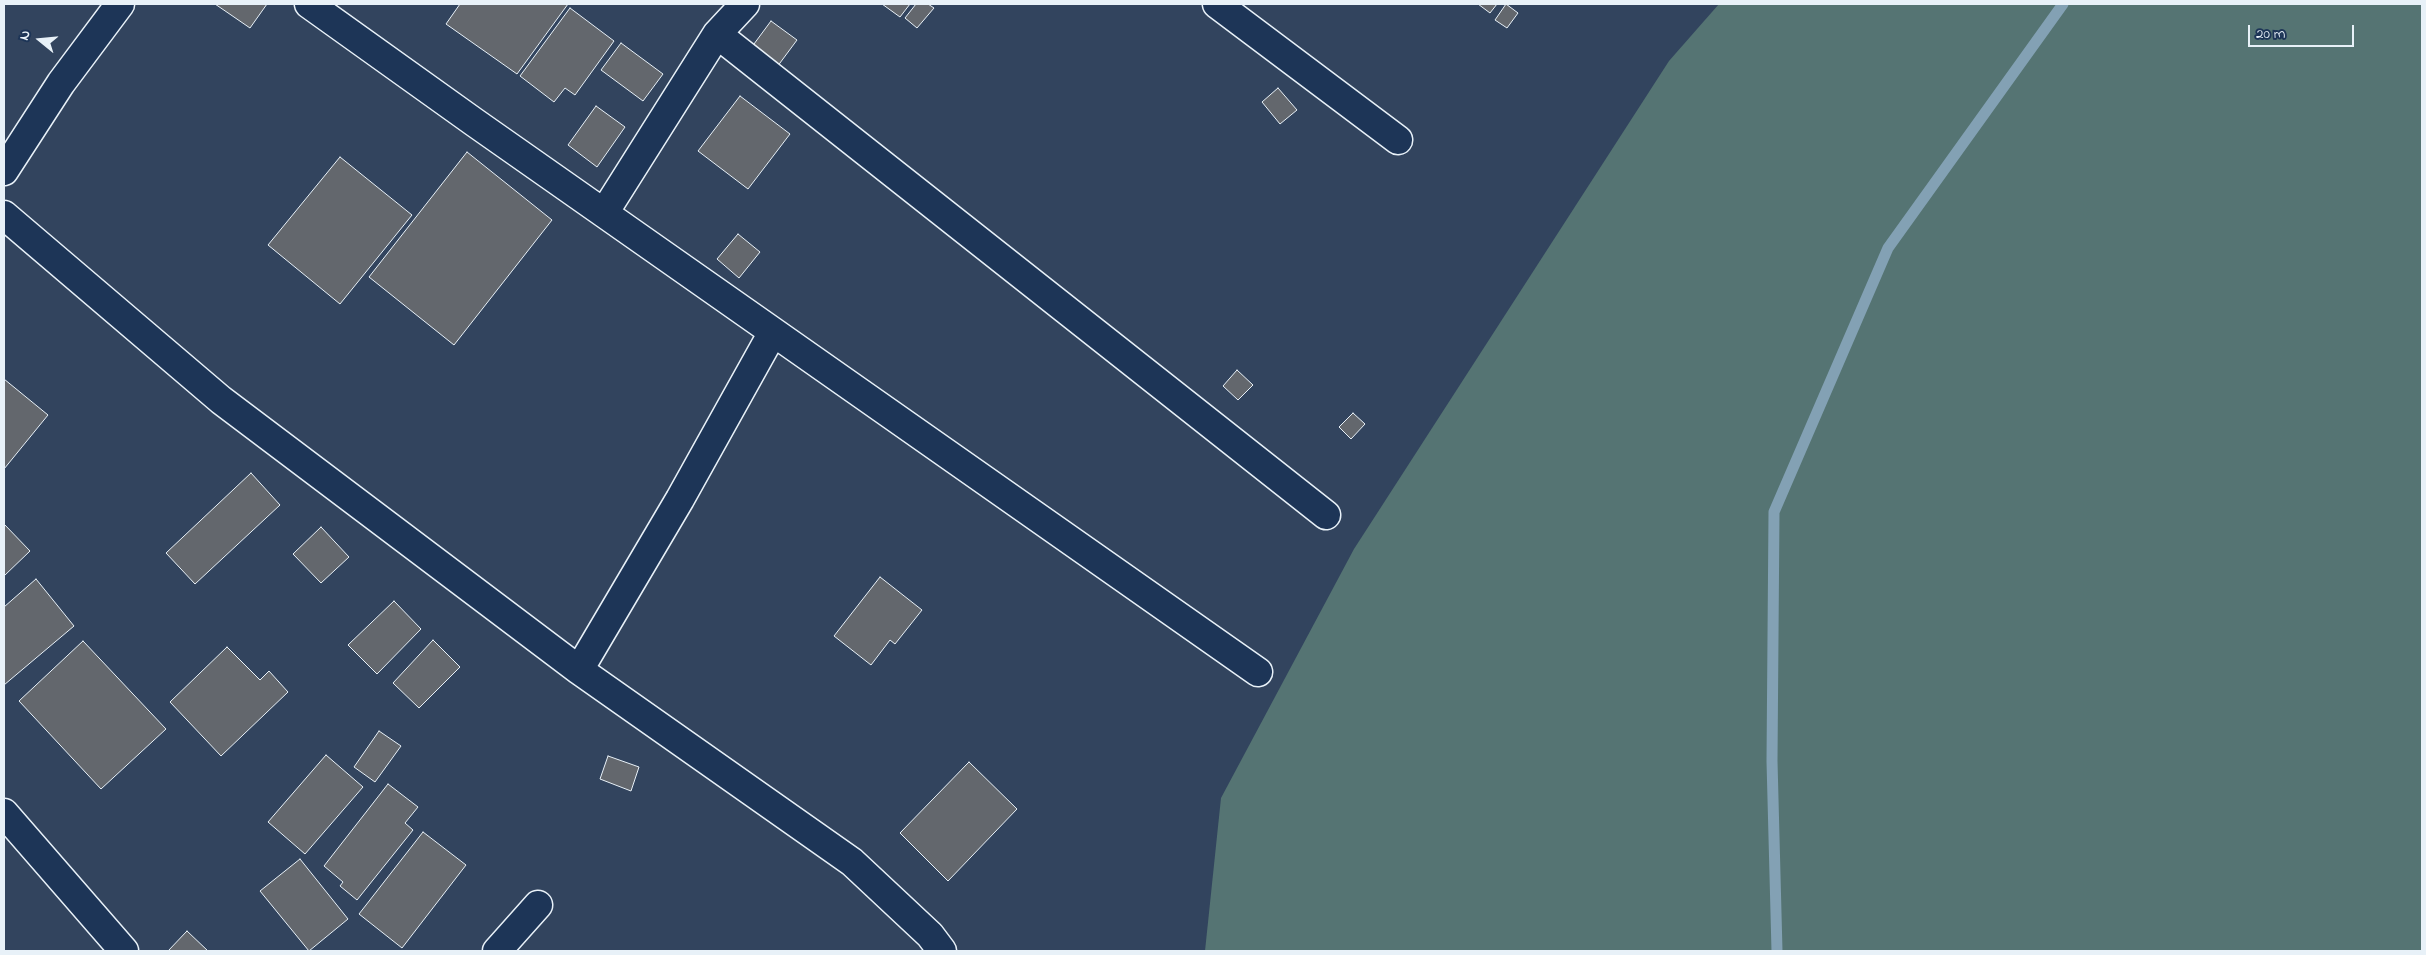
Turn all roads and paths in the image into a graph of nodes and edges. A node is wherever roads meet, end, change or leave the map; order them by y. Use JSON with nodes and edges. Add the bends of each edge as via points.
{"nodes":[{"id":1,"x":120,"y":4,"type":"edge"},
{"id":2,"x":309,"y":4,"type":"edge"},
{"id":3,"x":745,"y":4,"type":"edge"},
{"id":4,"x":1217,"y":4,"type":"edge"},
{"id":5,"x":717,"y":34,"type":"junction"},
{"id":6,"x":1398,"y":140,"type":"dead end"},
{"id":7,"x":4,"y":171,"type":"edge"},
{"id":8,"x":604,"y":213,"type":"junction"},
{"id":9,"x":4,"y":216,"type":"edge"},
{"id":10,"x":773,"y":332,"type":"junction"},
{"id":11,"x":1326,"y":515,"type":"dead end"},
{"id":12,"x":579,"y":670,"type":"junction"},
{"id":13,"x":1258,"y":672,"type":"dead end"},
{"id":14,"x":4,"y":813,"type":"edge"},
{"id":15,"x":538,"y":905,"type":"dead end"},
{"id":16,"x":124,"y":951,"type":"edge"},
{"id":17,"x":497,"y":951,"type":"edge"},
{"id":18,"x":942,"y":951,"type":"edge"}],
"edges":[{"from":1,"to":7,"type":"street","via":[[61,83]]},
{"from":2,"to":8,"type":"street"},
{"from":3,"to":5,"type":"street"},
{"from":4,"to":6,"type":"street"},
{"from":5,"to":8,"type":"street"},
{"from":5,"to":11,"type":"street"},
{"from":8,"to":10,"type":"street"},
{"from":9,"to":12,"type":"street","via":[[221,400]]},
{"from":10,"to":12,"type":"street"},
{"from":10,"to":13,"type":"street"},
{"from":12,"to":18,"type":"street","via":[[852,862],[930,935]]},
{"from":14,"to":16,"type":"street"},
{"from":15,"to":17,"type":"street"}]}
